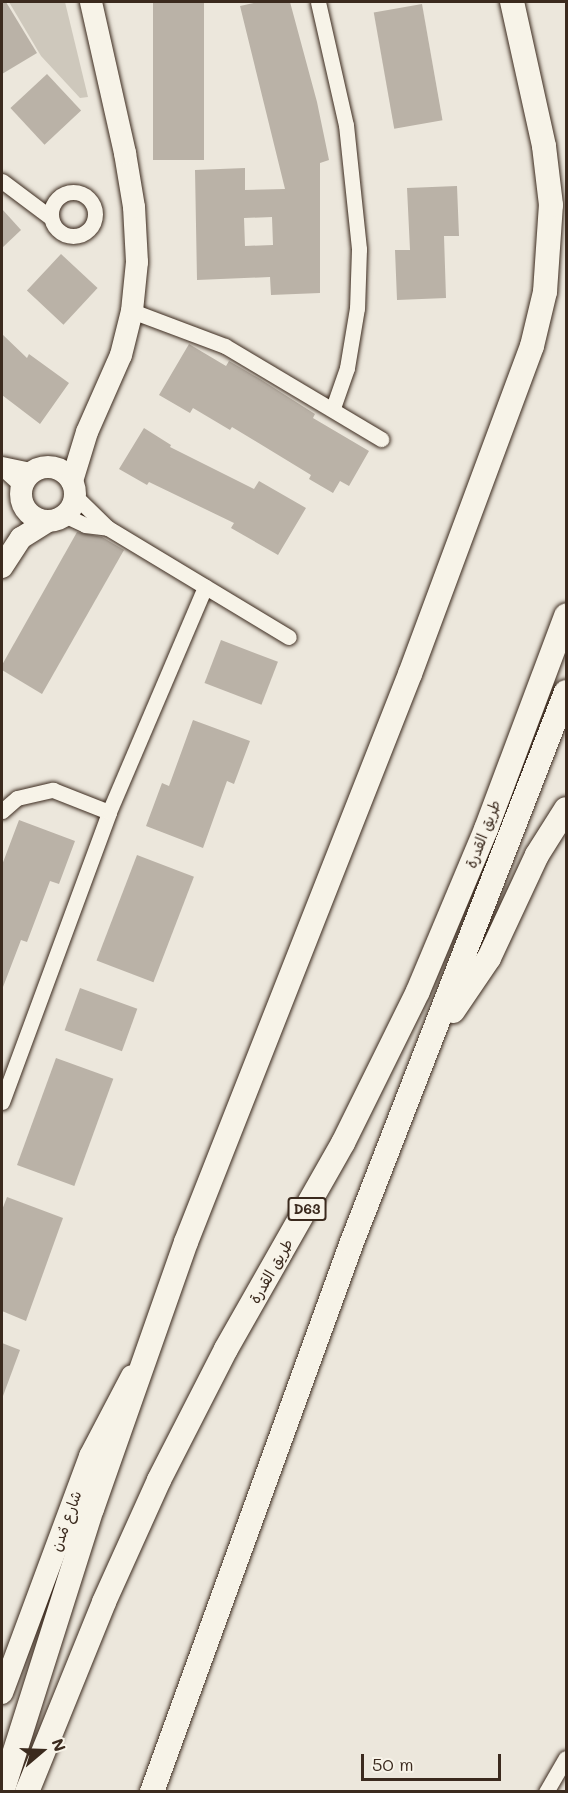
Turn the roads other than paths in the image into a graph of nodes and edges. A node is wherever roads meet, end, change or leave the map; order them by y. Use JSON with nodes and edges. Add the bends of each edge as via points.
{"nodes":[{"id":1,"x":92,"y":2,"type":"edge"},
{"id":2,"x":318,"y":2,"type":"edge"},
{"id":3,"x":513,"y":2,"type":"edge"},
{"id":4,"x":2,"y":181,"type":"edge"},
{"id":5,"x":50,"y":217,"type":"dead end"},
{"id":6,"x":132,"y":311,"type":"junction"},
{"id":7,"x":333,"y":408,"type":"junction"},
{"id":8,"x":381,"y":439,"type":"dead end"},
{"id":9,"x":2,"y":466,"type":"edge"},
{"id":10,"x":49,"y":492,"type":"junction"},
{"id":11,"x":108,"y":528,"type":"junction"},
{"id":12,"x":14,"y":546,"type":"junction"},
{"id":13,"x":2,"y":567,"type":"edge"},
{"id":14,"x":205,"y":587,"type":"junction"},
{"id":15,"x":567,"y":616,"type":"edge"},
{"id":16,"x":289,"y":637,"type":"dead end"},
{"id":17,"x":567,"y":692,"type":"edge"},
{"id":18,"x":567,"y":808,"type":"edge"},
{"id":19,"x":2,"y":811,"type":"edge"},
{"id":20,"x":110,"y":812,"type":"junction"},
{"id":21,"x":435,"y":1034,"type":"junction"},
{"id":22,"x":2,"y":1102,"type":"edge"},
{"id":23,"x":144,"y":1356,"type":"junction"},
{"id":24,"x":2,"y":1693,"type":"edge"},
{"id":25,"x":567,"y":1758,"type":"edge"},
{"id":26,"x":2,"y":1791,"type":"edge"},
{"id":27,"x":27,"y":1791,"type":"edge"},
{"id":28,"x":152,"y":1791,"type":"edge"},
{"id":29,"x":546,"y":1791,"type":"edge"}],
"edges":[{"from":1,"to":6,"type":"street","via":[[134,207],[137,262]]},
{"from":2,"to":7,"type":"street","via":[[346,125],[359,249],[357,308],[347,368]]},
{"from":3,"to":23,"type":"main road","via":[[549,176],[551,234],[539,319],[414,663],[228,1130]]},
{"from":4,"to":5,"type":"street"},
{"from":6,"to":7,"type":"street","via":[[225,346]]},
{"from":6,"to":10,"type":"street","via":[[106,394]]},
{"from":7,"to":8,"type":"street"},
{"from":9,"to":10,"type":"street"},
{"from":10,"to":11,"type":"street"},
{"from":10,"to":11,"type":"street","via":[[85,525]]},
{"from":10,"to":12,"type":"street"},
{"from":10,"to":12,"type":"street"},
{"from":11,"to":14,"type":"street"},
{"from":12,"to":13,"type":"street"},
{"from":14,"to":16,"type":"street"},
{"from":14,"to":20,"type":"street"},
{"from":15,"to":27,"type":"main road","name":"طريق القدرة","number":"D63","via":[[486,829],[418,991],[343,1143],[226,1349],[159,1480]]},
{"from":17,"to":21,"type":"main road","name":"طريق القدرة"},
{"from":18,"to":21,"type":"main road","via":[[537,855],[489,958]]},
{"from":19,"to":20,"type":"street","via":[[17,798],[52,790]]},
{"from":20,"to":22,"type":"street"},
{"from":21,"to":28,"type":"main road","name":"طريق القدرة","via":[[351,1242]]},
{"from":23,"to":24,"type":"street","name":"شارع مُدن","via":[[90,1456]]},
{"from":23,"to":26,"type":"main road"},
{"from":25,"to":29,"type":"street"}]}
